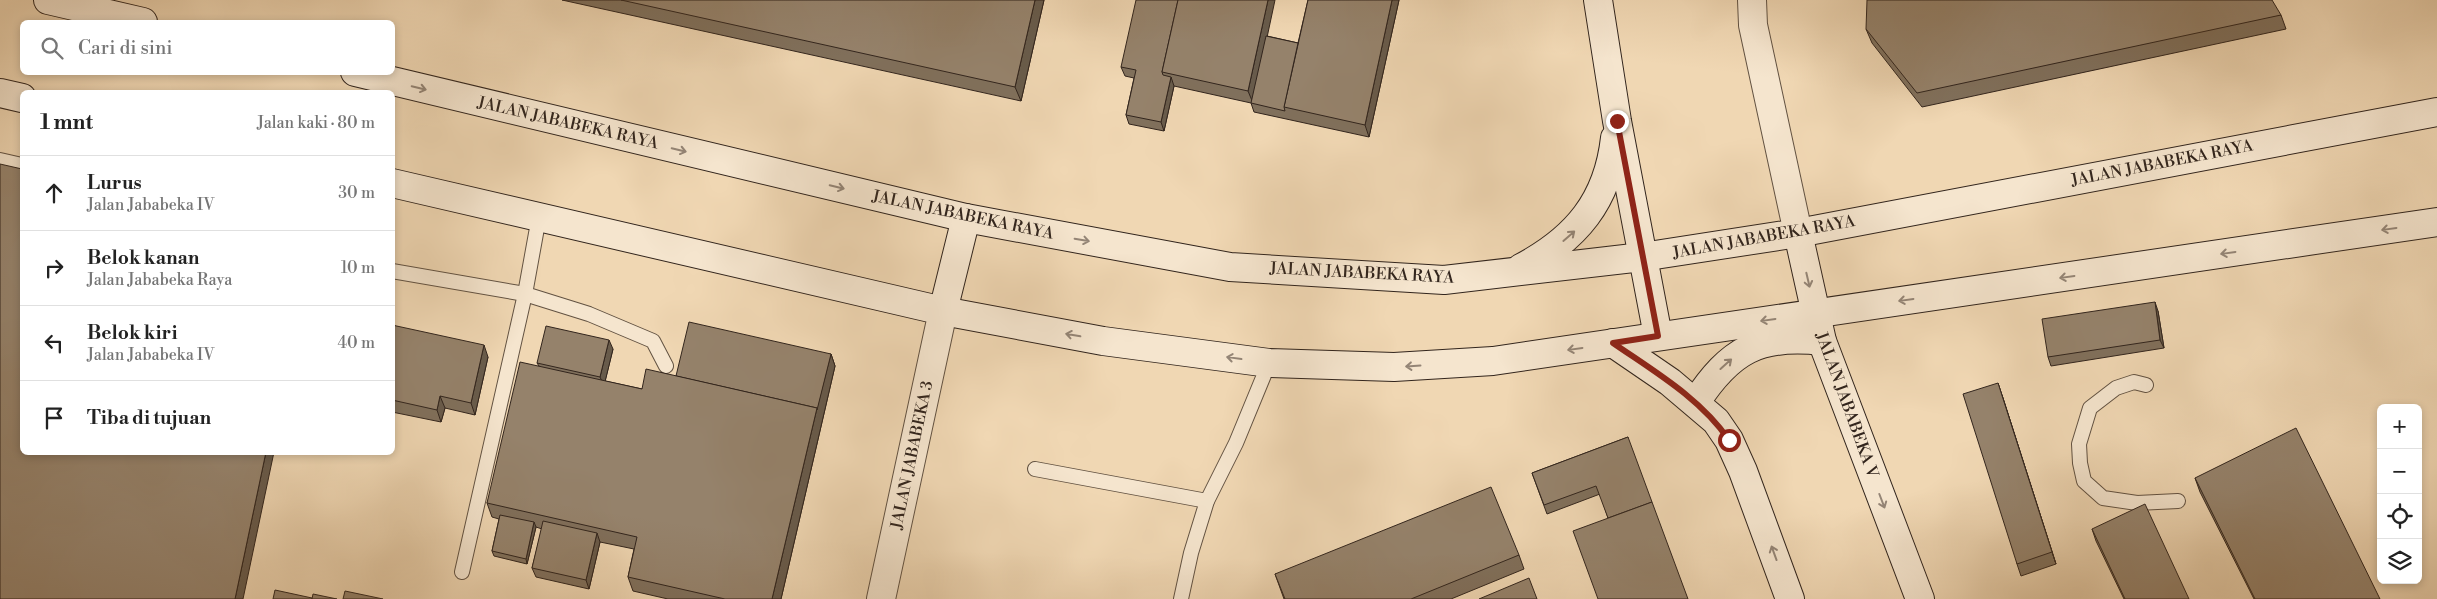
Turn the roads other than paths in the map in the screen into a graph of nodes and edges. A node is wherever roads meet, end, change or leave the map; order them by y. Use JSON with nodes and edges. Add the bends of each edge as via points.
{"nodes":[{"id":1,"x":48,"y":0,"type":"edge"},
{"id":2,"x":1598,"y":0,"type":"edge"},
{"id":3,"x":1752,"y":0,"type":"edge"},
{"id":4,"x":134,"y":20,"type":"edge"},
{"id":5,"x":367,"y":75,"type":"edge"},
{"id":6,"x":0,"y":93,"type":"edge"},
{"id":7,"x":20,"y":98,"type":"edge"},
{"id":8,"x":2437,"y":112,"type":"edge"},
{"id":9,"x":1617,"y":121,"type":"junction"},
{"id":10,"x":0,"y":160,"type":"edge"},
{"id":11,"x":20,"y":164,"type":"edge"},
{"id":12,"x":395,"y":184,"type":"edge"},
{"id":13,"x":539,"y":217,"type":"junction"},
{"id":14,"x":966,"y":218,"type":"junction"},
{"id":15,"x":2437,"y":222,"type":"edge"},
{"id":16,"x":1798,"y":233,"type":"junction"},
{"id":17,"x":1642,"y":257,"type":"junction"},
{"id":18,"x":395,"y":272,"type":"edge"},
{"id":19,"x":1514,"y":272,"type":"junction"},
{"id":20,"x":524,"y":294,"type":"junction"},
{"id":21,"x":943,"y":311,"type":"junction"},
{"id":22,"x":1816,"y":313,"type":"junction"},
{"id":23,"x":1658,"y":336,"type":"junction"},
{"id":24,"x":1822,"y":340,"type":"junction"},
{"id":25,"x":1613,"y":343,"type":"junction"},
{"id":26,"x":1269,"y":363,"type":"junction"},
{"id":27,"x":666,"y":366,"type":"dead end"},
{"id":28,"x":2146,"y":386,"type":"dead end"},
{"id":29,"x":1696,"y":402,"type":"junction"},
{"id":30,"x":1036,"y":469,"type":"dead end"},
{"id":31,"x":1207,"y":501,"type":"junction"},
{"id":32,"x":2178,"y":501,"type":"dead end"},
{"id":33,"x":462,"y":572,"type":"dead end"},
{"id":34,"x":881,"y":599,"type":"edge"},
{"id":35,"x":1181,"y":599,"type":"edge"},
{"id":36,"x":1790,"y":599,"type":"edge"},
{"id":37,"x":1920,"y":599,"type":"edge"}],
"edges":[{"from":1,"to":4,"type":"main road"},
{"from":2,"to":9,"type":"main road"},
{"from":3,"to":16,"type":"main road","name":"JALAN JABABEKA V","via":[[1753,25]]},
{"from":5,"to":14,"type":"main road","name":"JALAN JABABEKA RAYA","one_way":true},
{"from":6,"to":7,"type":"main road"},
{"from":8,"to":16,"type":"main road","name":"JALAN JABABEKA RAYA"},
{"from":9,"to":17,"type":"main road"},
{"from":19,"to":9,"type":"main road","one_way":true,"via":[[1548,254],[1577,228],[1594,204],[1613,160]]},
{"from":10,"to":11,"type":"lane"},
{"from":12,"to":13,"type":"main road"},
{"from":13,"to":20,"type":"lane"},
{"from":13,"to":21,"type":"main road"},
{"from":14,"to":19,"type":"main road","name":"JALAN JABABEKA RAYA","one_way":true,"via":[[1230,267],[1444,280]]},
{"from":14,"to":21,"type":"main road","name":"JALAN JABABEKA 3"},
{"from":15,"to":22,"type":"main road","one_way":true},
{"from":16,"to":17,"type":"main road","name":"JALAN JABABEKA RAYA"},
{"from":16,"to":22,"type":"main road","name":"JALAN JABABEKA V","one_way":true},
{"from":17,"to":19,"type":"main road","name":"JALAN JABABEKA RAYA"},
{"from":17,"to":23,"type":"main road"},
{"from":18,"to":20,"type":"lane"},
{"from":20,"to":27,"type":"lane","via":[[589,314],[653,341]]},
{"from":20,"to":33,"type":"lane"},
{"from":26,"to":21,"type":"main road","one_way":true,"via":[[1103,341]]},
{"from":21,"to":34,"type":"main road","name":"JALAN JABABEKA 3"},
{"from":22,"to":23,"type":"main road","one_way":true},
{"from":22,"to":24,"type":"main road","name":"JALAN JABABEKA V"},
{"from":23,"to":25,"type":"main road"},
{"from":29,"to":24,"type":"main road","one_way":true,"via":[[1712,377],[1735,356],[1762,343],[1792,338]]},
{"from":24,"to":37,"type":"main road","name":"JALAN JABABEKA V","one_way":true},
{"from":25,"to":26,"type":"main road","one_way":true,"via":[[1493,361],[1394,367]]},
{"from":25,"to":29,"type":"main road"},
{"from":26,"to":31,"type":"lane","via":[[1236,443]]},
{"from":28,"to":32,"type":"lane","via":[[2134,382],[2116,388],[2090,408],[2079,444],[2084,481],[2103,498],[2137,503]]},
{"from":36,"to":29,"type":"main road","one_way":true,"via":[[1729,440],[1716,420]]},
{"from":30,"to":31,"type":"lane"},
{"from":31,"to":35,"type":"lane"}]}
